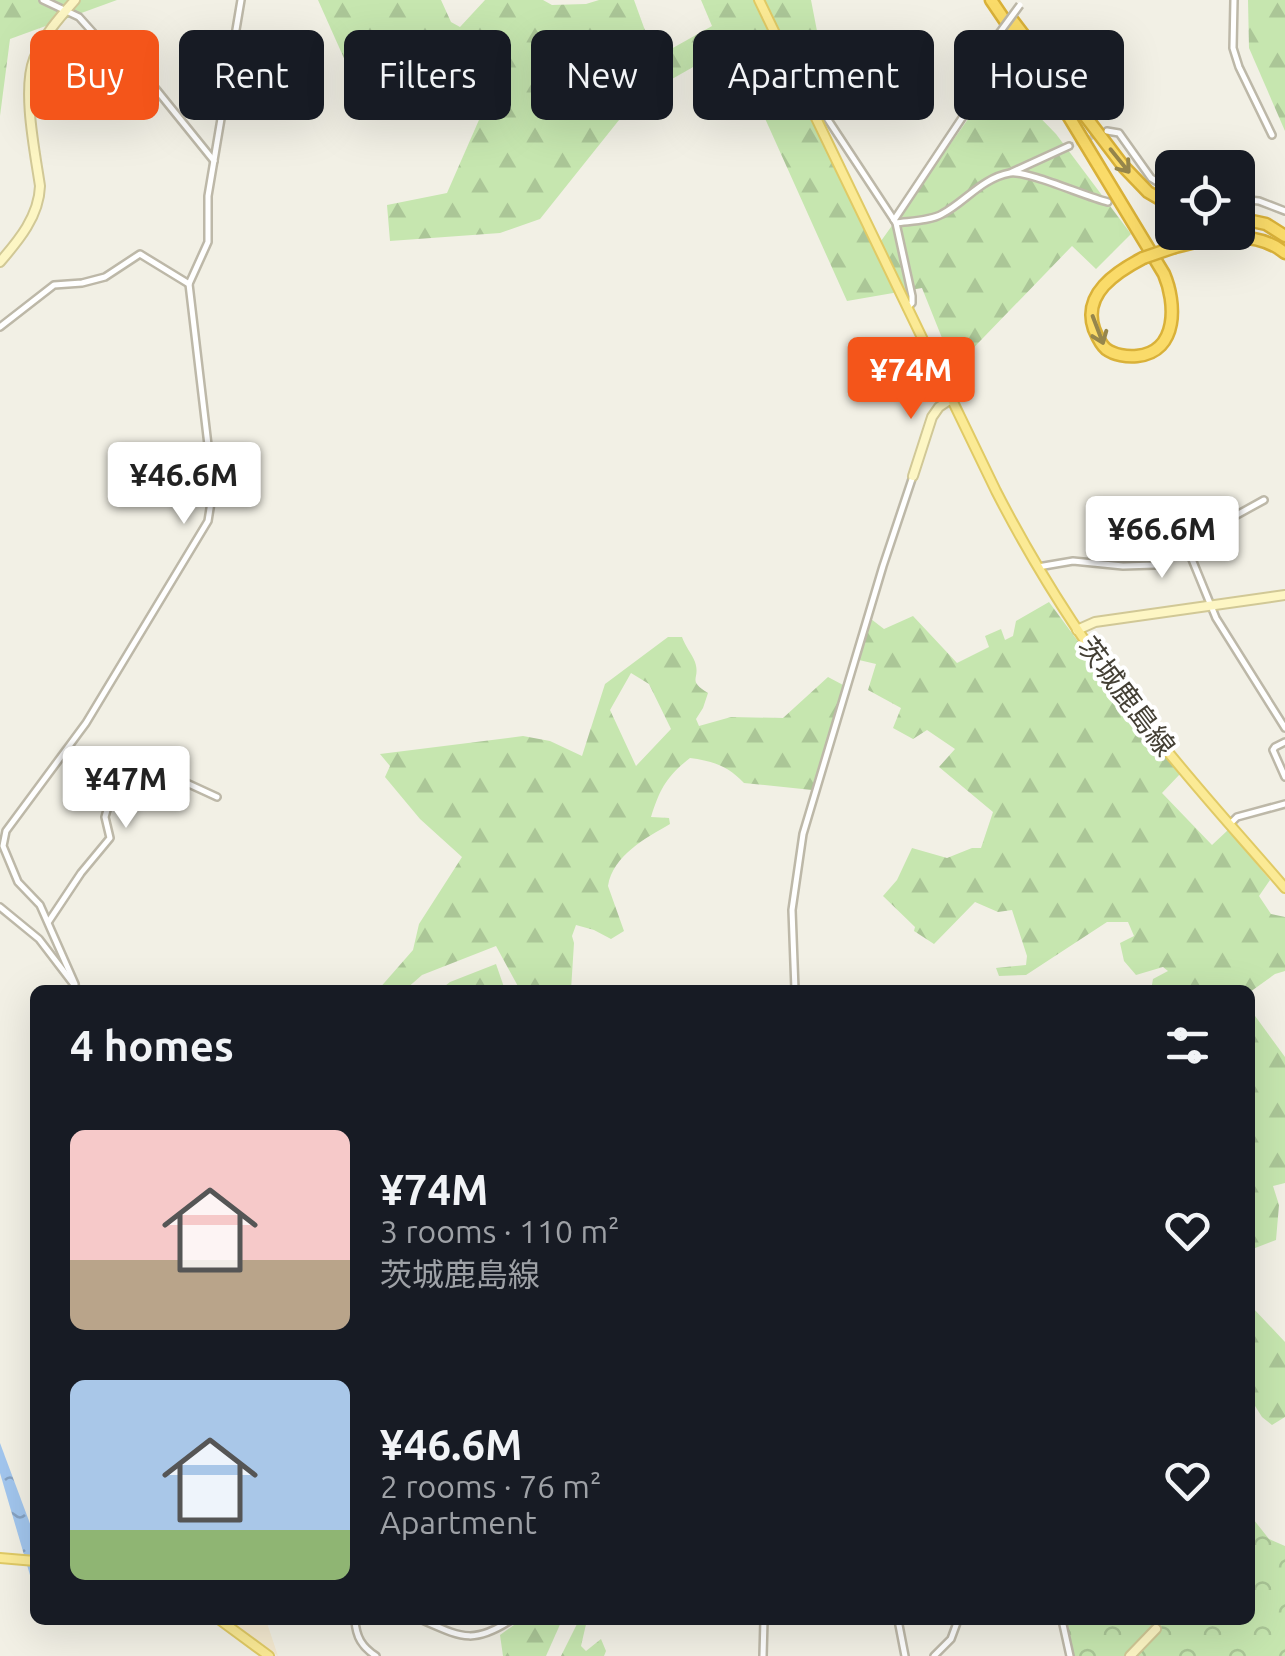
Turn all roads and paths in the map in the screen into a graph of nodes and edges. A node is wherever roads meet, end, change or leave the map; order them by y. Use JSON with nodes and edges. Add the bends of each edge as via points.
{"nodes":[{"id":1,"x":42,"y":0,"type":"edge"},
{"id":2,"x":76,"y":0,"type":"edge"},
{"id":3,"x":241,"y":0,"type":"edge"},
{"id":4,"x":759,"y":0,"type":"edge"},
{"id":5,"x":994,"y":0,"type":"edge"},
{"id":6,"x":1234,"y":0,"type":"edge"},
{"id":7,"x":1020,"y":2,"type":"edge"},
{"id":8,"x":66,"y":10,"type":"junction"},
{"id":9,"x":773,"y":30,"type":"edge"},
{"id":10,"x":817,"y":120,"type":"edge"},
{"id":11,"x":828,"y":120,"type":"edge"},
{"id":12,"x":1107,"y":130,"type":"dead end"},
{"id":13,"x":1272,"y":135,"type":"dead end"},
{"id":14,"x":1069,"y":146,"type":"tunnel mouth"},
{"id":15,"x":214,"y":162,"type":"junction"},
{"id":16,"x":1012,"y":172,"type":"junction"},
{"id":17,"x":1155,"y":181,"type":"edge"},
{"id":18,"x":1155,"y":196,"type":"edge"},
{"id":19,"x":1255,"y":201,"type":"edge"},
{"id":20,"x":1108,"y":202,"type":"dead end"},
{"id":21,"x":1285,"y":210,"type":"edge"},
{"id":22,"x":895,"y":222,"type":"junction"},
{"id":23,"x":1255,"y":222,"type":"edge"},
{"id":24,"x":1285,"y":236,"type":"edge"},
{"id":25,"x":1285,"y":253,"type":"edge"},
{"id":26,"x":0,"y":262,"type":"edge"},
{"id":27,"x":189,"y":284,"type":"junction"},
{"id":28,"x":907,"y":308,"type":"junction"},
{"id":29,"x":0,"y":327,"type":"edge"},
{"id":30,"x":951,"y":399,"type":"junction"},
{"id":31,"x":913,"y":476,"type":"joint"},
{"id":32,"x":1264,"y":500,"type":"dead end"},
{"id":33,"x":1187,"y":546,"type":"junction"},
{"id":34,"x":1038,"y":567,"type":"junction"},
{"id":35,"x":1285,"y":595,"type":"edge"},
{"id":36,"x":1210,"y":606,"type":"junction"},
{"id":37,"x":1076,"y":630,"type":"junction"},
{"id":38,"x":1285,"y":728,"type":"edge"},
{"id":39,"x":1285,"y":742,"type":"edge"},
{"id":40,"x":1284,"y":773,"type":"edge"},
{"id":41,"x":217,"y":797,"type":"dead end"},
{"id":42,"x":1285,"y":804,"type":"edge"},
{"id":43,"x":1230,"y":824,"type":"junction"},
{"id":44,"x":1285,"y":888,"type":"edge"},
{"id":45,"x":0,"y":907,"type":"edge"},
{"id":46,"x":48,"y":921,"type":"junction"},
{"id":47,"x":75,"y":985,"type":"edge"},
{"id":48,"x":76,"y":985,"type":"edge"},
{"id":49,"x":795,"y":985,"type":"edge"},
{"id":50,"x":0,"y":1558,"type":"edge"},
{"id":51,"x":30,"y":1561,"type":"edge"},
{"id":52,"x":227,"y":1625,"type":"edge"},
{"id":53,"x":355,"y":1625,"type":"edge"},
{"id":54,"x":434,"y":1625,"type":"edge"},
{"id":55,"x":503,"y":1625,"type":"edge"},
{"id":56,"x":764,"y":1625,"type":"edge"},
{"id":57,"x":899,"y":1625,"type":"edge"},
{"id":58,"x":956,"y":1625,"type":"edge"},
{"id":59,"x":1063,"y":1625,"type":"edge"},
{"id":60,"x":1156,"y":1629,"type":"dead end"},
{"id":61,"x":269,"y":1656,"type":"edge"},
{"id":62,"x":376,"y":1656,"type":"edge"},
{"id":63,"x":763,"y":1656,"type":"edge"},
{"id":64,"x":905,"y":1656,"type":"edge"},
{"id":65,"x":934,"y":1656,"type":"edge"},
{"id":66,"x":1070,"y":1656,"type":"edge"},
{"id":67,"x":1130,"y":1656,"type":"edge"}],
"edges":[{"from":1,"to":8,"type":"street"},
{"from":2,"to":8,"type":"street"},
{"from":3,"to":15,"type":"street"},
{"from":4,"to":9,"type":"main road","name":"茨城鹿島線"},
{"from":5,"to":18,"type":"highway","one_way":true,"via":[[1124,167]]},
{"from":25,"to":5,"type":"highway","one_way":true,"bridge":true,"via":[[1268,243],[1219,238],[1175,246],[1143,258],[1110,278],[1092,309],[1107,349],[1136,356],[1158,348],[1173,315],[1170,288],[1164,274],[1060,102]]},
{"from":6,"to":13,"type":"street","via":[[1239,67]]},
{"from":7,"to":22,"type":"street","bridge":true,"via":[[992,44],[968,110]]},
{"from":8,"to":15,"type":"street","via":[[122,66],[147,78]]},
{"from":8,"to":26,"type":"street","via":[[40,45],[28,77],[40,199]]},
{"from":10,"to":28,"type":"main road","name":"茨城鹿島線"},
{"from":11,"to":22,"type":"street"},
{"from":12,"to":17,"type":"street","via":[[1118,133]]},
{"from":14,"to":16,"type":"street"},
{"from":15,"to":27,"type":"street","via":[[208,242]]},
{"from":16,"to":20,"type":"street"},
{"from":16,"to":22,"type":"street","via":[[940,216]]},
{"from":19,"to":21,"type":"street"},
{"from":22,"to":28,"type":"street","via":[[912,296]]},
{"from":23,"to":24,"type":"highway"},
{"from":27,"to":29,"type":"street","via":[[140,254],[104,277],[54,285]]},
{"from":27,"to":46,"type":"street","via":[[210,462],[208,521],[86,724],[6,831],[4,846],[18,882]]},
{"from":28,"to":30,"type":"main road","name":"茨城鹿島線"},
{"from":30,"to":31,"type":"street","via":[[932,417]]},
{"from":30,"to":34,"type":"main road","name":"茨城鹿島線"},
{"from":31,"to":49,"type":"street","via":[[803,834],[793,904]]},
{"from":32,"to":33,"type":"street"},
{"from":33,"to":34,"type":"street","via":[[1155,565],[1073,560]]},
{"from":33,"to":36,"type":"street"},
{"from":34,"to":37,"type":"main road","name":"茨城鹿島線"},
{"from":35,"to":36,"type":"street"},
{"from":36,"to":37,"type":"street"},
{"from":36,"to":38,"type":"street"},
{"from":37,"to":43,"type":"main road","name":"茨城鹿島線"},
{"from":39,"to":40,"type":"street","via":[[1273,750]]},
{"from":41,"to":46,"type":"street","via":[[138,767],[109,803],[110,838]]},
{"from":42,"to":43,"type":"street"},
{"from":43,"to":44,"type":"main road","name":"茨城鹿島線"},
{"from":45,"to":47,"type":"street","via":[[39,939]]},
{"from":46,"to":48,"type":"street"},
{"from":50,"to":51,"type":"main road"},
{"from":52,"to":61,"type":"main road"},
{"from":53,"to":62,"type":"street","via":[[360,1642]]},
{"from":54,"to":55,"type":"street","via":[[479,1636]]},
{"from":56,"to":63,"type":"street"},
{"from":57,"to":64,"type":"street"},
{"from":58,"to":65,"type":"street"},
{"from":59,"to":66,"type":"street"},
{"from":60,"to":67,"type":"street"}]}
